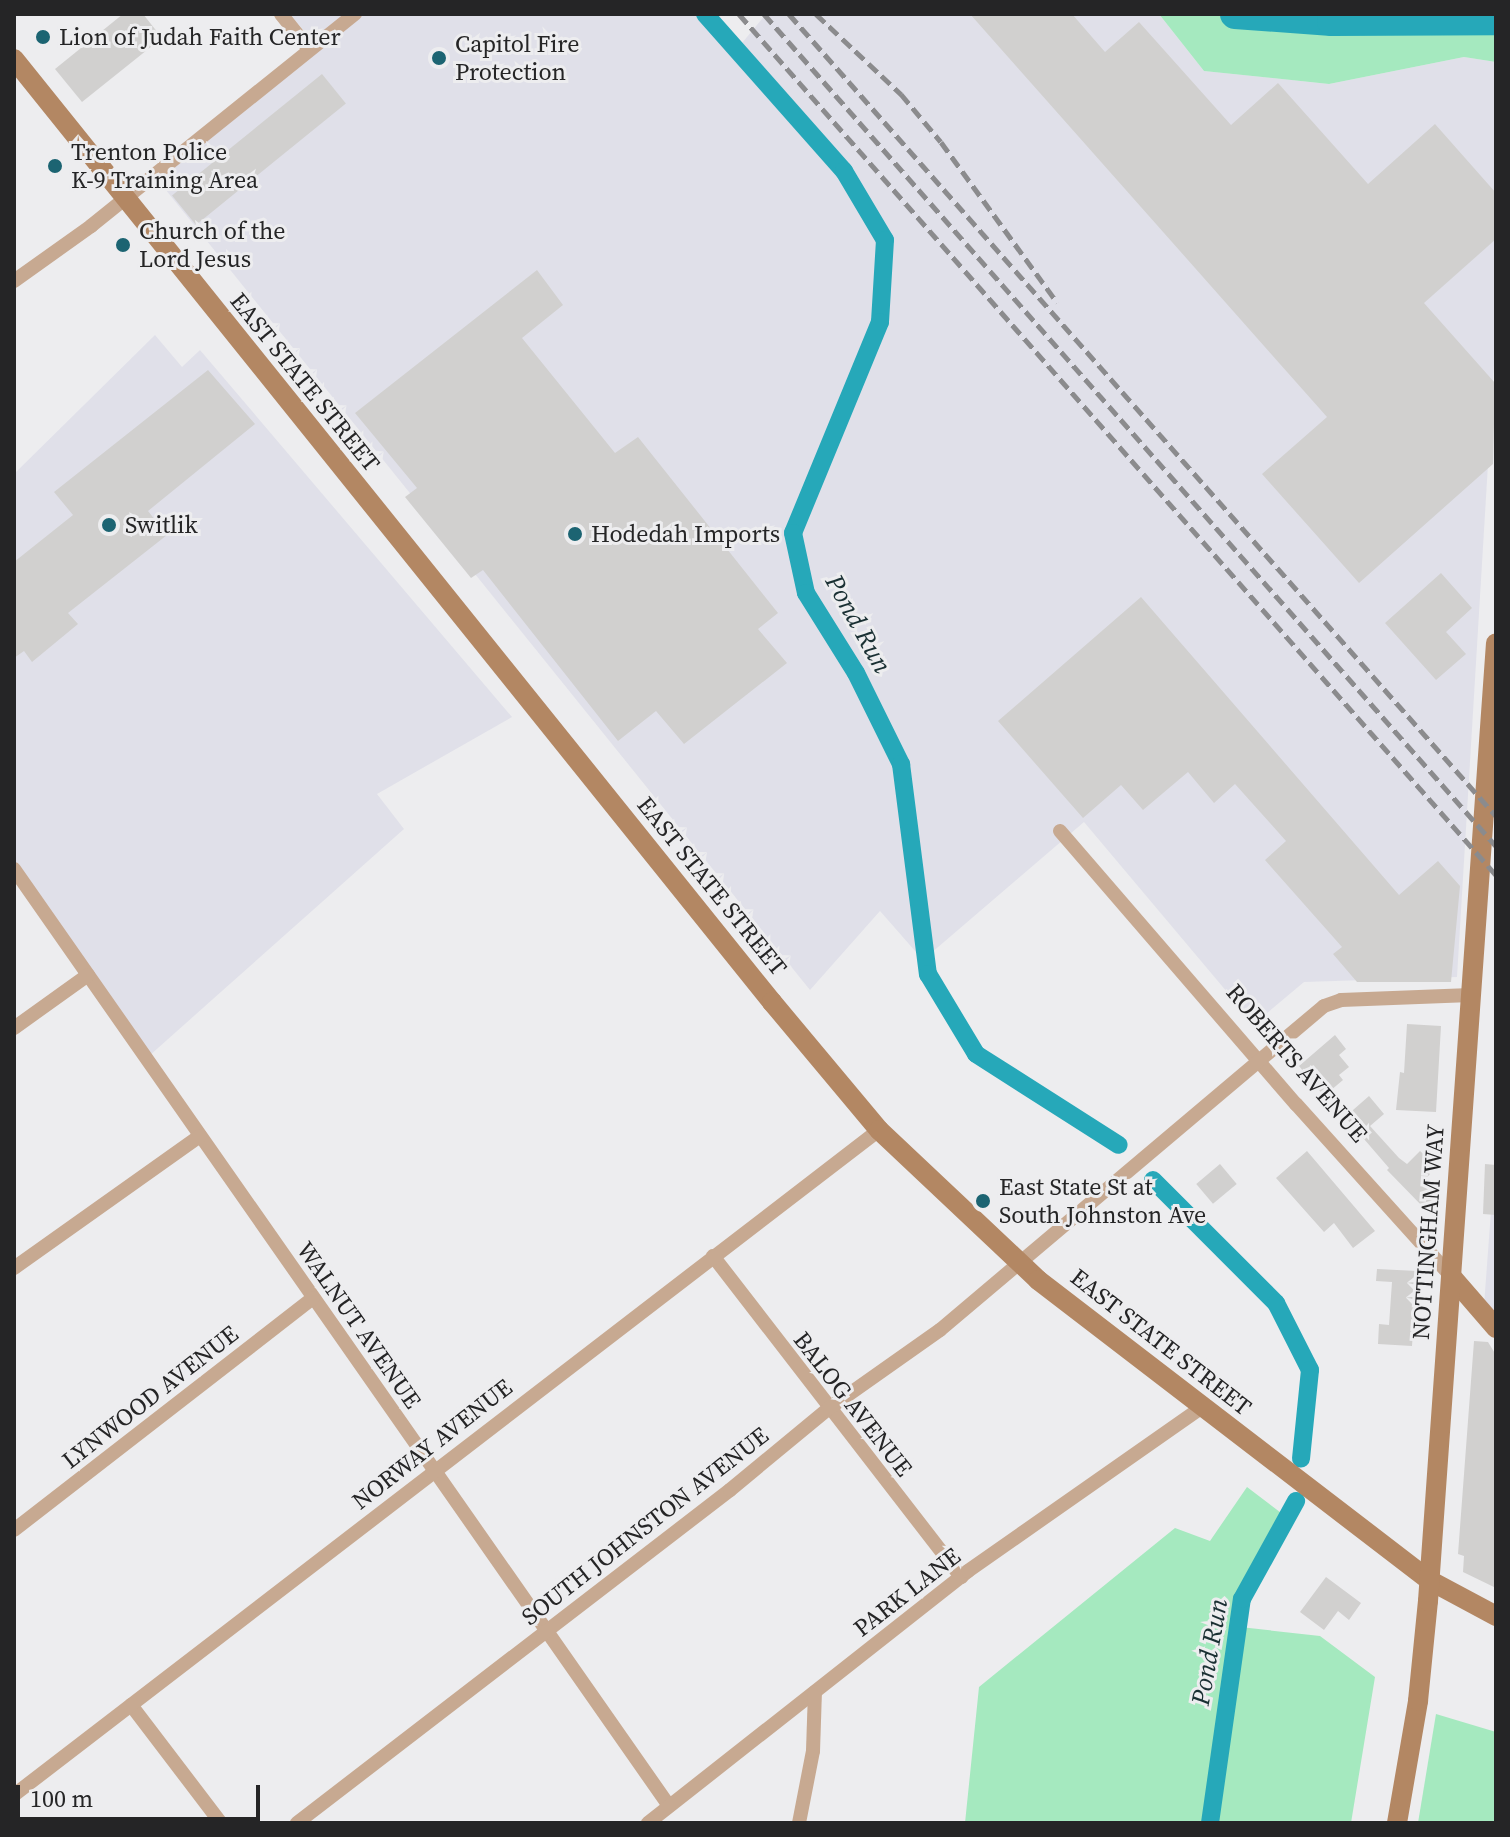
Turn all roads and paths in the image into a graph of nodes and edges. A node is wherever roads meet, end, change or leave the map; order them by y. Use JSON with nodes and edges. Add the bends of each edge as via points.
{"nodes":[{"id":1,"x":281,"y":14,"type":"edge"},
{"id":2,"x":355,"y":14,"type":"edge"},
{"id":3,"x":309,"y":49,"type":"junction"},
{"id":4,"x":14,"y":59,"type":"edge"},
{"id":5,"x":126,"y":199,"type":"junction"},
{"id":6,"x":14,"y":281,"type":"edge"},
{"id":7,"x":1496,"y":643,"type":"edge"},
{"id":8,"x":1060,"y":831,"type":"dead end"},
{"id":9,"x":14,"y":869,"type":"edge"},
{"id":10,"x":88,"y":975,"type":"junction"},
{"id":11,"x":1471,"y":995,"type":"junction"},
{"id":12,"x":14,"y":1028,"type":"edge"},
{"id":13,"x":1259,"y":1061,"type":"junction"},
{"id":14,"x":879,"y":1130,"type":"junction"},
{"id":15,"x":200,"y":1136,"type":"junction"},
{"id":16,"x":713,"y":1256,"type":"junction"},
{"id":17,"x":1020,"y":1264,"type":"junction"},
{"id":18,"x":14,"y":1268,"type":"edge"},
{"id":19,"x":1451,"y":1276,"type":"junction"},
{"id":20,"x":313,"y":1298,"type":"junction"},
{"id":21,"x":1496,"y":1328,"type":"edge"},
{"id":22,"x":1202,"y":1407,"type":"junction"},
{"id":23,"x":828,"y":1409,"type":"junction"},
{"id":24,"x":434,"y":1471,"type":"junction"},
{"id":25,"x":14,"y":1530,"type":"edge"},
{"id":26,"x":961,"y":1577,"type":"junction"},
{"id":27,"x":1429,"y":1580,"type":"junction"},
{"id":28,"x":1496,"y":1616,"type":"edge"},
{"id":29,"x":547,"y":1631,"type":"junction"},
{"id":30,"x":815,"y":1692,"type":"junction"},
{"id":31,"x":131,"y":1705,"type":"junction"},
{"id":32,"x":14,"y":1795,"type":"edge"},
{"id":33,"x":669,"y":1806,"type":"junction"},
{"id":34,"x":221,"y":1823,"type":"edge"},
{"id":35,"x":297,"y":1823,"type":"edge"},
{"id":36,"x":648,"y":1823,"type":"edge"},
{"id":37,"x":799,"y":1823,"type":"edge"},
{"id":38,"x":1397,"y":1823,"type":"edge"}],
"edges":[{"from":1,"to":3,"type":"street"},
{"from":2,"to":3,"type":"street"},
{"from":3,"to":5,"type":"street"},
{"from":4,"to":5,"type":"street","name":"EAST STATE STREET"},
{"from":5,"to":6,"type":"street"},
{"from":5,"to":14,"type":"street","name":"EAST STATE STREET"},
{"from":7,"to":11,"type":"street","name":"NOTTINGHAM WAY"},
{"from":8,"to":13,"type":"street","name":"ROBERTS AVENUE"},
{"from":9,"to":10,"type":"street","name":"WALNUT AVENUE"},
{"from":10,"to":12,"type":"street"},
{"from":10,"to":15,"type":"street","name":"WALNUT AVENUE"},
{"from":11,"to":13,"type":"street","name":"SOUTH JOHNSTON AVENUE","via":[[1341,1000],[1324,1006]]},
{"from":11,"to":19,"type":"street","name":"NOTTINGHAM WAY"},
{"from":13,"to":17,"type":"street","name":"SOUTH JOHNSTON AVENUE"},
{"from":13,"to":19,"type":"street","name":"ROBERTS AVENUE"},
{"from":14,"to":16,"type":"street","name":"NORWAY AVENUE"},
{"from":14,"to":17,"type":"street","name":"EAST STATE STREET"},
{"from":15,"to":18,"type":"street"},
{"from":15,"to":20,"type":"street","name":"WALNUT AVENUE"},
{"from":16,"to":23,"type":"street","name":"BALOG AVENUE"},
{"from":16,"to":24,"type":"street","name":"NORWAY AVENUE"},
{"from":17,"to":22,"type":"street","name":"EAST STATE STREET"},
{"from":17,"to":23,"type":"street","name":"SOUTH JOHNSTON AVENUE","via":[[940,1330]]},
{"from":19,"to":21,"type":"street","name":"ROBERTS AVENUE"},
{"from":19,"to":27,"type":"street","name":"NOTTINGHAM WAY"},
{"from":20,"to":24,"type":"street","name":"WALNUT AVENUE"},
{"from":20,"to":25,"type":"street","name":"LYNWOOD AVENUE"},
{"from":22,"to":26,"type":"street","name":"PARK LANE"},
{"from":22,"to":27,"type":"street","name":"EAST STATE STREET"},
{"from":23,"to":26,"type":"street","name":"BALOG AVENUE"},
{"from":23,"to":29,"type":"street","name":"SOUTH JOHNSTON AVENUE"},
{"from":24,"to":29,"type":"street","name":"WALNUT AVENUE"},
{"from":24,"to":31,"type":"street","name":"NORWAY AVENUE"},
{"from":26,"to":30,"type":"street","name":"PARK LANE"},
{"from":27,"to":28,"type":"street","name":"EAST STATE STREET"},
{"from":27,"to":38,"type":"street","name":"NOTTINGHAM WAY","via":[[1418,1701]]},
{"from":29,"to":33,"type":"street","name":"WALNUT AVENUE"},
{"from":29,"to":35,"type":"street","name":"SOUTH JOHNSTON AVENUE"},
{"from":30,"to":33,"type":"street","name":"PARK LANE"},
{"from":30,"to":37,"type":"street","via":[[813,1751]]},
{"from":31,"to":32,"type":"street","name":"NORWAY AVENUE"},
{"from":31,"to":34,"type":"street"},
{"from":33,"to":36,"type":"street","name":"PARK LANE"}]}
